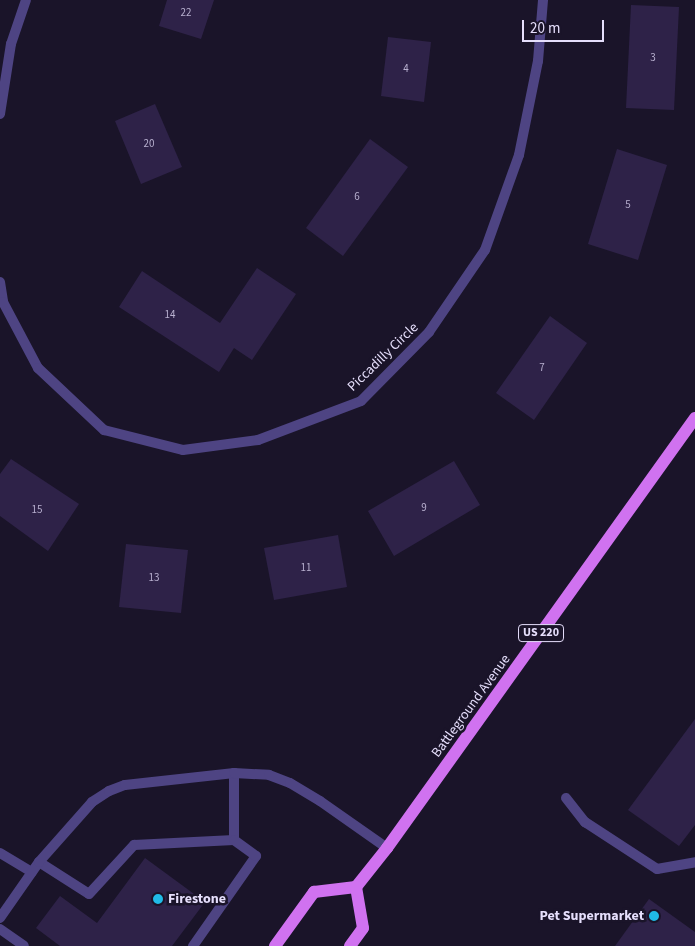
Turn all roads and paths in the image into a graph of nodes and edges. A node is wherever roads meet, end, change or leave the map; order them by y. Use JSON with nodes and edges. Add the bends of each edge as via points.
{"nodes":[{"id":1,"x":26,"y":0,"type":"edge"},
{"id":2,"x":543,"y":0,"type":"edge"},
{"id":3,"x":0,"y":114,"type":"edge"},
{"id":4,"x":0,"y":282,"type":"edge"},
{"id":5,"x":695,"y":418,"type":"edge"},
{"id":6,"x":234,"y":773,"type":"junction"},
{"id":7,"x":566,"y":798,"type":"dead end"},
{"id":8,"x":234,"y":840,"type":"junction"},
{"id":9,"x":387,"y":848,"type":"junction"},
{"id":10,"x":0,"y":853,"type":"edge"},
{"id":11,"x":39,"y":862,"type":"junction"},
{"id":12,"x":695,"y":862,"type":"edge"},
{"id":13,"x":32,"y":872,"type":"junction"},
{"id":14,"x":356,"y":888,"type":"junction"},
{"id":15,"x":0,"y":918,"type":"edge"},
{"id":16,"x":0,"y":929,"type":"edge"},
{"id":17,"x":24,"y":946,"type":"edge"},
{"id":18,"x":193,"y":946,"type":"edge"},
{"id":19,"x":275,"y":946,"type":"edge"},
{"id":20,"x":350,"y":946,"type":"edge"}],
"edges":[{"from":1,"to":3,"type":"street","via":[[11,44]]},
{"from":2,"to":4,"type":"street","name":"Piccadilly Circle","via":[[538,61],[519,155],[485,250],[428,332],[361,401],[258,440],[183,450],[104,430],[38,368],[3,302]]},
{"from":5,"to":9,"type":"main road","name":"Battleground Avenue","number":"US 220"},
{"from":6,"to":8,"type":"street"},
{"from":6,"to":9,"type":"street","via":[[269,775],[290,783]]},
{"from":6,"to":11,"type":"street","via":[[126,785],[109,790],[92,802]]},
{"from":7,"to":12,"type":"street","via":[[585,822],[657,869]]},
{"from":8,"to":11,"type":"street","via":[[134,845],[89,894]]},
{"from":8,"to":18,"type":"street","via":[[256,856]]},
{"from":9,"to":14,"type":"main road","name":"Battleground Avenue","number":"US 220"},
{"from":10,"to":13,"type":"street"},
{"from":11,"to":13,"type":"street"},
{"from":13,"to":15,"type":"street"},
{"from":14,"to":19,"type":"main road","via":[[314,892]]},
{"from":14,"to":20,"type":"main road","via":[[363,928]]},
{"from":16,"to":17,"type":"street"}]}
